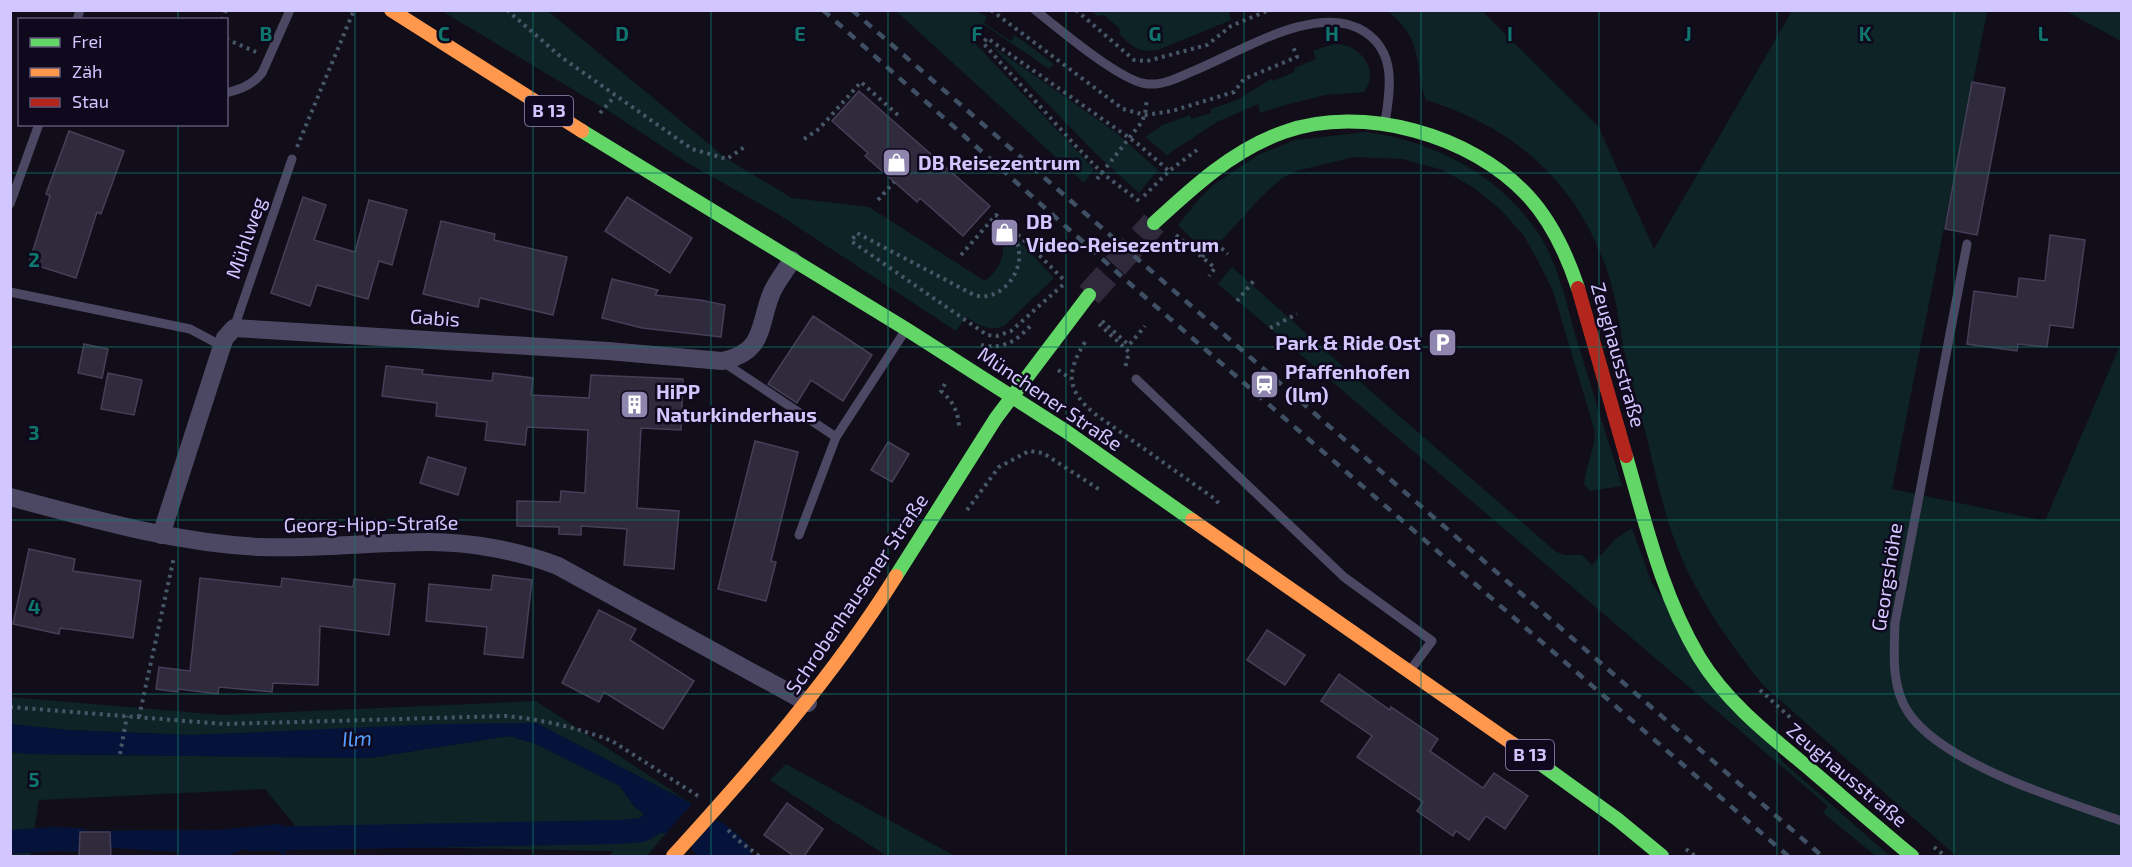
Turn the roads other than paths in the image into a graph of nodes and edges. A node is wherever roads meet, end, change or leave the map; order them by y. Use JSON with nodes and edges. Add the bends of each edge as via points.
{"nodes":[{"id":1,"x":290,"y":10,"type":"edge"},
{"id":2,"x":392,"y":10,"type":"edge"},
{"id":3,"x":1035,"y":10,"type":"edge"},
{"id":4,"x":228,"y":92,"type":"edge"},
{"id":5,"x":1385,"y":123,"type":"junction"},
{"id":6,"x":38,"y":126,"type":"edge"},
{"id":7,"x":292,"y":159,"type":"road end"},
{"id":8,"x":10,"y":204,"type":"edge"},
{"id":9,"x":1154,"y":223,"type":"tunnel mouth"},
{"id":10,"x":1966,"y":244,"type":"dead end"},
{"id":11,"x":792,"y":260,"type":"junction"},
{"id":12,"x":10,"y":292,"type":"edge"},
{"id":13,"x":1089,"y":295,"type":"tunnel mouth"},
{"id":14,"x":234,"y":328,"type":"junction"},
{"id":15,"x":906,"y":329,"type":"junction"},
{"id":16,"x":222,"y":346,"type":"junction"},
{"id":17,"x":722,"y":361,"type":"junction"},
{"id":18,"x":1133,"y":378,"type":"road end"},
{"id":19,"x":1011,"y":396,"type":"junction"},
{"id":20,"x":836,"y":437,"type":"junction"},
{"id":21,"x":10,"y":497,"type":"edge"},
{"id":22,"x":799,"y":535,"type":"dead end"},
{"id":23,"x":170,"y":536,"type":"junction"},
{"id":24,"x":1409,"y":672,"type":"junction"},
{"id":25,"x":808,"y":703,"type":"junction"},
{"id":26,"x":2121,"y":821,"type":"edge"},
{"id":27,"x":677,"y":852,"type":"edge"},
{"id":28,"x":1662,"y":856,"type":"edge"},
{"id":29,"x":1912,"y":856,"type":"edge"}],
"edges":[{"from":1,"to":4,"type":"lane","via":[[262,73],[242,89]]},
{"from":2,"to":11,"type":"main road","name":"Münchener Straße","number":"B 13"},
{"from":3,"to":5,"type":"lane","via":[[1125,77],[1147,84],[1173,80],[1301,26],[1330,21],[1351,24],[1374,39],[1387,58],[1390,80]]},
{"from":5,"to":9,"type":"main road","name":"Zeughausstraße","via":[[1328,122],[1264,140],[1211,170]]},
{"from":5,"to":29,"type":"main road","name":"Zeughausstraße","via":[[1439,138],[1482,158],[1515,182],[1544,215],[1580,290],[1659,572],[1691,642],[1718,683],[1761,728]]},
{"from":6,"to":8,"type":"lane"},
{"from":7,"to":14,"type":"lane","name":"Mühlweg"},
{"from":10,"to":26,"type":"lane","name":"Georgshöhe","via":[[1895,623],[1894,652],[1900,693],[1907,711],[1919,725],[1954,751],[2040,792]]},
{"from":11,"to":15,"type":"main road","name":"Münchener Straße","number":"B 13"},
{"from":11,"to":17,"type":"street","name":"Gabis","via":[[772,293],[756,342],[744,353]]},
{"from":12,"to":16,"type":"lane","via":[[190,329]]},
{"from":13,"to":19,"type":"main road"},
{"from":14,"to":16,"type":"street"},
{"from":14,"to":17,"type":"street","name":"Gabis"},
{"from":15,"to":19,"type":"main road","name":"Münchener Straße","number":"B 13"},
{"from":15,"to":20,"type":"lane"},
{"from":16,"to":23,"type":"street"},
{"from":17,"to":20,"type":"lane"},
{"from":18,"to":24,"type":"lane","via":[[1344,577],[1432,641]]},
{"from":19,"to":24,"type":"main road","name":"Münchener Straße","number":"B 13"},
{"from":19,"to":25,"type":"main road","name":"Schrobenhausener Straße","via":[[853,641]]},
{"from":20,"to":22,"type":"lane"},
{"from":21,"to":23,"type":"street","name":"Georg-Hipp-Straße"},
{"from":23,"to":25,"type":"street","name":"Georg-Hipp-Straße","via":[[288,548],[430,542],[523,555],[558,566]]},
{"from":24,"to":28,"type":"main road","name":"Münchener Straße","number":"B 13","via":[[1581,792]]},
{"from":25,"to":27,"type":"main road","name":"Schrobenhausener Straße"}]}
